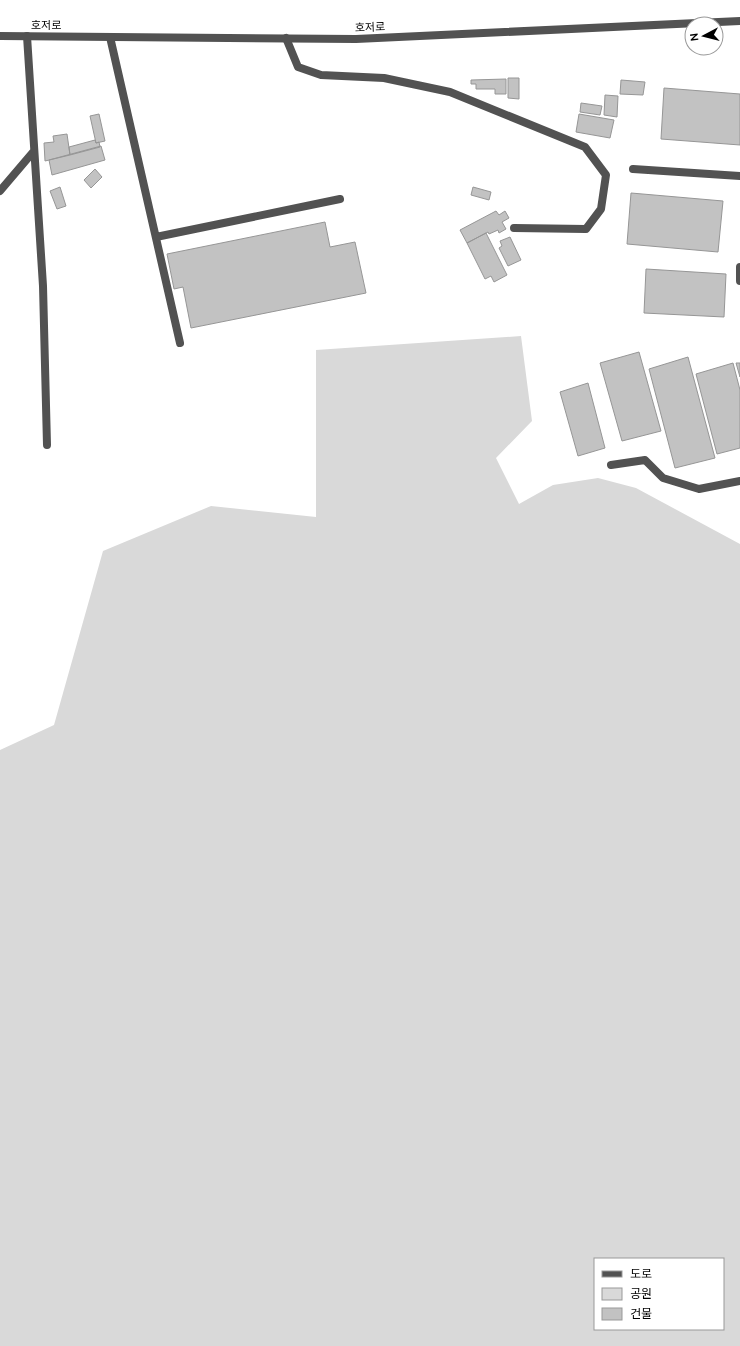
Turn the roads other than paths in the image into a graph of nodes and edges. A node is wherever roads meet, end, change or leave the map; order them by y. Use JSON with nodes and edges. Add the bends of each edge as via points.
{"nodes":[{"id":1,"x":740,"y":21,"type":"edge"},
{"id":2,"x":0,"y":36,"type":"edge"},
{"id":3,"x":27,"y":36,"type":"junction"},
{"id":4,"x":110,"y":37,"type":"junction"},
{"id":5,"x":286,"y":38,"type":"junction"},
{"id":6,"x":34,"y":151,"type":"junction"},
{"id":7,"x":633,"y":169,"type":"dead end"},
{"id":8,"x":740,"y":176,"type":"edge"},
{"id":9,"x":0,"y":191,"type":"edge"},
{"id":10,"x":340,"y":199,"type":"dead end"},
{"id":11,"x":514,"y":228,"type":"dead end"},
{"id":12,"x":156,"y":237,"type":"junction"},
{"id":13,"x":740,"y":267,"type":"edge"},
{"id":14,"x":740,"y":282,"type":"edge"},
{"id":15,"x":180,"y":343,"type":"dead end"},
{"id":16,"x":47,"y":445,"type":"dead end"},
{"id":17,"x":611,"y":465,"type":"dead end"},
{"id":18,"x":740,"y":481,"type":"edge"}],
"edges":[{"from":1,"to":5,"type":"street","name":"호저로","via":[[356,39]]},
{"from":2,"to":3,"type":"street","name":"호저로"},
{"from":3,"to":4,"type":"street","name":"호저로"},
{"from":3,"to":6,"type":"street"},
{"from":4,"to":5,"type":"street","name":"호저로"},
{"from":4,"to":12,"type":"street"},
{"from":5,"to":11,"type":"street","via":[[298,66],[321,75],[384,78],[450,92],[584,147],[606,175],[601,209],[586,230]]},
{"from":6,"to":9,"type":"street"},
{"from":6,"to":16,"type":"street","via":[[43,286]]},
{"from":7,"to":8,"type":"street"},
{"from":10,"to":12,"type":"street"},
{"from":12,"to":15,"type":"street"},
{"from":13,"to":14,"type":"street"},
{"from":17,"to":18,"type":"street","via":[[646,460],[663,478],[700,489]]}]}
